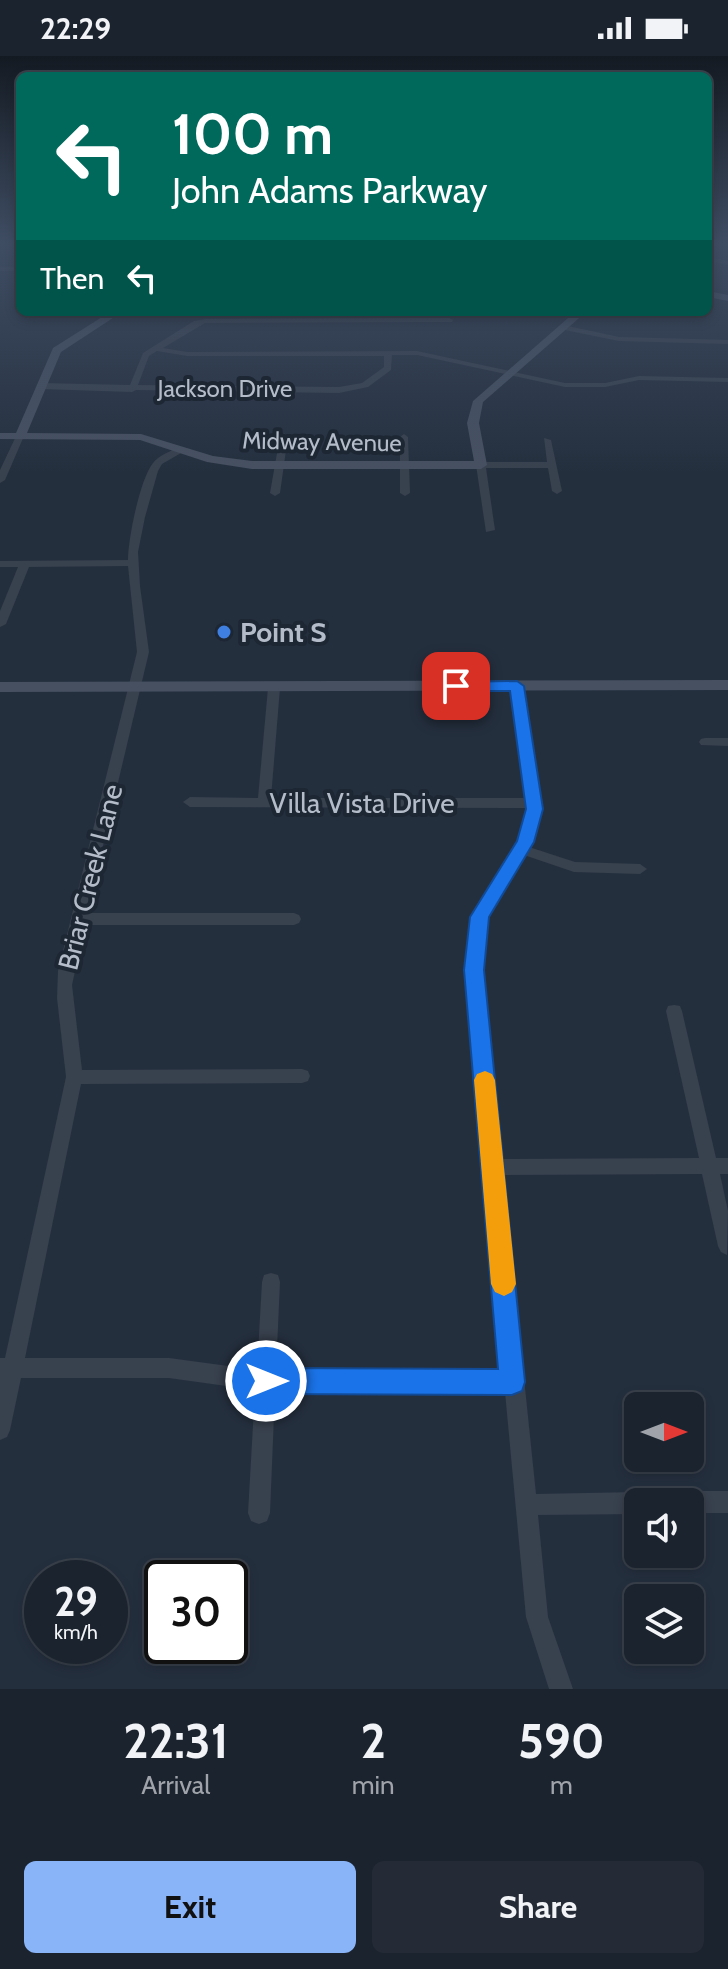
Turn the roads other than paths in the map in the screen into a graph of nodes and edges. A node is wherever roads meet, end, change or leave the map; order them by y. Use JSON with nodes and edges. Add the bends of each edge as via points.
{"nodes":[{"id":1,"x":103,"y":320,"type":"edge"},
{"id":2,"x":234,"y":320,"type":"edge"},
{"id":3,"x":571,"y":320,"type":"edge"},
{"id":4,"x":563,"y":327,"type":"junction"},
{"id":5,"x":728,"y":342,"type":"edge"},
{"id":6,"x":157,"y":349,"type":"junction"},
{"id":7,"x":388,"y":353,"type":"junction"},
{"id":8,"x":506,"y":374,"type":"junction"},
{"id":9,"x":727,"y":382,"type":"edge"},
{"id":10,"x":41,"y":386,"type":"junction"},
{"id":11,"x":132,"y":389,"type":"junction"},
{"id":12,"x":0,"y":436,"type":"edge"},
{"id":13,"x":20,"y":436,"type":"junction"},
{"id":14,"x":284,"y":436,"type":"dead end"},
{"id":15,"x":404,"y":437,"type":"dead end"},
{"id":16,"x":547,"y":440,"type":"dead end"},
{"id":17,"x":183,"y":449,"type":"junction"},
{"id":18,"x":280,"y":465,"type":"junction"},
{"id":19,"x":405,"y":465,"type":"junction"},
{"id":20,"x":481,"y":465,"type":"junction"},
{"id":21,"x":551,"y":465,"type":"junction"},
{"id":22,"x":0,"y":480,"type":"edge"},
{"id":23,"x":557,"y":491,"type":"dead end"},
{"id":24,"x":275,"y":493,"type":"dead end"},
{"id":25,"x":405,"y":493,"type":"dead end"},
{"id":26,"x":490,"y":530,"type":"dead end"},
{"id":27,"x":133,"y":563,"type":"junction"},
{"id":28,"x":0,"y":564,"type":"edge"},
{"id":29,"x":25,"y":564,"type":"junction"},
{"id":30,"x":0,"y":624,"type":"edge"},
{"id":31,"x":728,"y":685,"type":"edge"},
{"id":32,"x":517,"y":686,"type":"junction"},
{"id":33,"x":0,"y":687,"type":"edge"},
{"id":34,"x":137,"y":687,"type":"junction"},
{"id":35,"x":274,"y":688,"type":"junction"},
{"id":36,"x":705,"y":742,"type":"dead end"},
{"id":37,"x":728,"y":742,"type":"edge"},
{"id":38,"x":190,"y":802,"type":"dead end"},
{"id":39,"x":264,"y":802,"type":"junction"},
{"id":40,"x":534,"y":803,"type":"junction"},
{"id":41,"x":521,"y":849,"type":"junction"},
{"id":42,"x":640,"y":869,"type":"dead end"},
{"id":43,"x":80,"y":919,"type":"junction"},
{"id":44,"x":294,"y":919,"type":"dead end"},
{"id":45,"x":674,"y":1011,"type":"dead end"},
{"id":46,"x":302,"y":1076,"type":"dead end"},
{"id":47,"x":74,"y":1077,"type":"junction"},
{"id":48,"x":728,"y":1166,"type":"edge"},
{"id":49,"x":493,"y":1167,"type":"junction"},
{"id":50,"x":709,"y":1167,"type":"junction"},
{"id":51,"x":727,"y":1246,"type":"edge"},
{"id":52,"x":271,"y":1282,"type":"dead end"},
{"id":53,"x":6,"y":1368,"type":"edge"},
{"id":54,"x":266,"y":1381,"type":"junction"},
{"id":55,"x":512,"y":1382,"type":"junction"},
{"id":56,"x":0,"y":1430,"type":"edge"},
{"id":57,"x":704,"y":1502,"type":"edge"},
{"id":58,"x":728,"y":1502,"type":"edge"},
{"id":59,"x":624,"y":1503,"type":"edge"},
{"id":60,"x":525,"y":1505,"type":"junction"},
{"id":61,"x":259,"y":1513,"type":"dead end"},
{"id":62,"x":561,"y":1689,"type":"edge"}],
"edges":[{"from":1,"to":10,"type":"street","via":[[61,345]]},
{"from":2,"to":6,"type":"street","via":[[205,321]]},
{"from":3,"to":4,"type":"street"},
{"from":4,"to":5,"type":"street","via":[[619,339]]},
{"from":4,"to":8,"type":"street"},
{"from":6,"to":7,"type":"street","via":[[187,354]]},
{"from":6,"to":11,"type":"street","via":[[143,360]]},
{"from":7,"to":8,"type":"street","via":[[435,356]]},
{"from":7,"to":11,"type":"street","name":"Jackson Drive","via":[[388,368],[354,388]]},
{"from":8,"to":9,"type":"street","via":[[551,384],[605,385],[631,379]]},
{"from":8,"to":20,"type":"street","via":[[478,401],[474,412]]},
{"from":10,"to":11,"type":"street","name":"Jackson Drive"},
{"from":10,"to":13,"type":"street"},
{"from":12,"to":13,"type":"street","name":"Midway Avenue"},
{"from":13,"to":17,"type":"street","name":"Midway Avenue","via":[[141,437]]},
{"from":13,"to":22,"type":"street"},
{"from":14,"to":18,"type":"street"},
{"from":15,"to":19,"type":"street"},
{"from":16,"to":21,"type":"street"},
{"from":17,"to":18,"type":"street","name":"Midway Avenue","via":[[221,461]]},
{"from":17,"to":27,"type":"street","name":"Briar Creek Lane","via":[[153,471]]},
{"from":18,"to":19,"type":"street","name":"Midway Avenue"},
{"from":18,"to":24,"type":"street"},
{"from":19,"to":20,"type":"street","name":"Midway Avenue"},
{"from":19,"to":25,"type":"street"},
{"from":20,"to":21,"type":"street","name":"Midway Avenue"},
{"from":20,"to":26,"type":"street"},
{"from":21,"to":23,"type":"street"},
{"from":27,"to":29,"type":"street"},
{"from":27,"to":34,"type":"street","name":"Briar Creek Lane","via":[[142,620]]},
{"from":28,"to":29,"type":"street"},
{"from":29,"to":30,"type":"street"},
{"from":31,"to":32,"type":"street"},
{"from":32,"to":35,"type":"street"},
{"from":32,"to":40,"type":"street"},
{"from":33,"to":34,"type":"street"},
{"from":34,"to":35,"type":"street"},
{"from":34,"to":43,"type":"street","name":"Briar Creek Lane"},
{"from":35,"to":39,"type":"street"},
{"from":36,"to":37,"type":"street"},
{"from":38,"to":39,"type":"street","name":"Villa Vista Drive"},
{"from":39,"to":40,"type":"street","name":"Villa Vista Drive"},
{"from":40,"to":41,"type":"street"},
{"from":41,"to":42,"type":"street","via":[[574,867]]},
{"from":41,"to":49,"type":"street","via":[[480,917],[476,934],[474,970]]},
{"from":43,"to":44,"type":"street"},
{"from":43,"to":47,"type":"street","name":"Briar Creek Lane","via":[[62,996],[75,1054]]},
{"from":45,"to":50,"type":"street"},
{"from":46,"to":47,"type":"street"},
{"from":47,"to":53,"type":"street","name":"Briar Creek Lane"},
{"from":48,"to":50,"type":"street"},
{"from":49,"to":50,"type":"street"},
{"from":49,"to":55,"type":"street"},
{"from":50,"to":51,"type":"street"},
{"from":52,"to":54,"type":"street"},
{"from":53,"to":54,"type":"street","via":[[169,1368]]},
{"from":53,"to":56,"type":"street","name":"Briar Creek Lane"},
{"from":54,"to":55,"type":"street"},
{"from":54,"to":61,"type":"street"},
{"from":55,"to":60,"type":"street"},
{"from":57,"to":58,"type":"street"},
{"from":59,"to":60,"type":"street"},
{"from":60,"to":62,"type":"street","via":[[537,1617]]}]}
